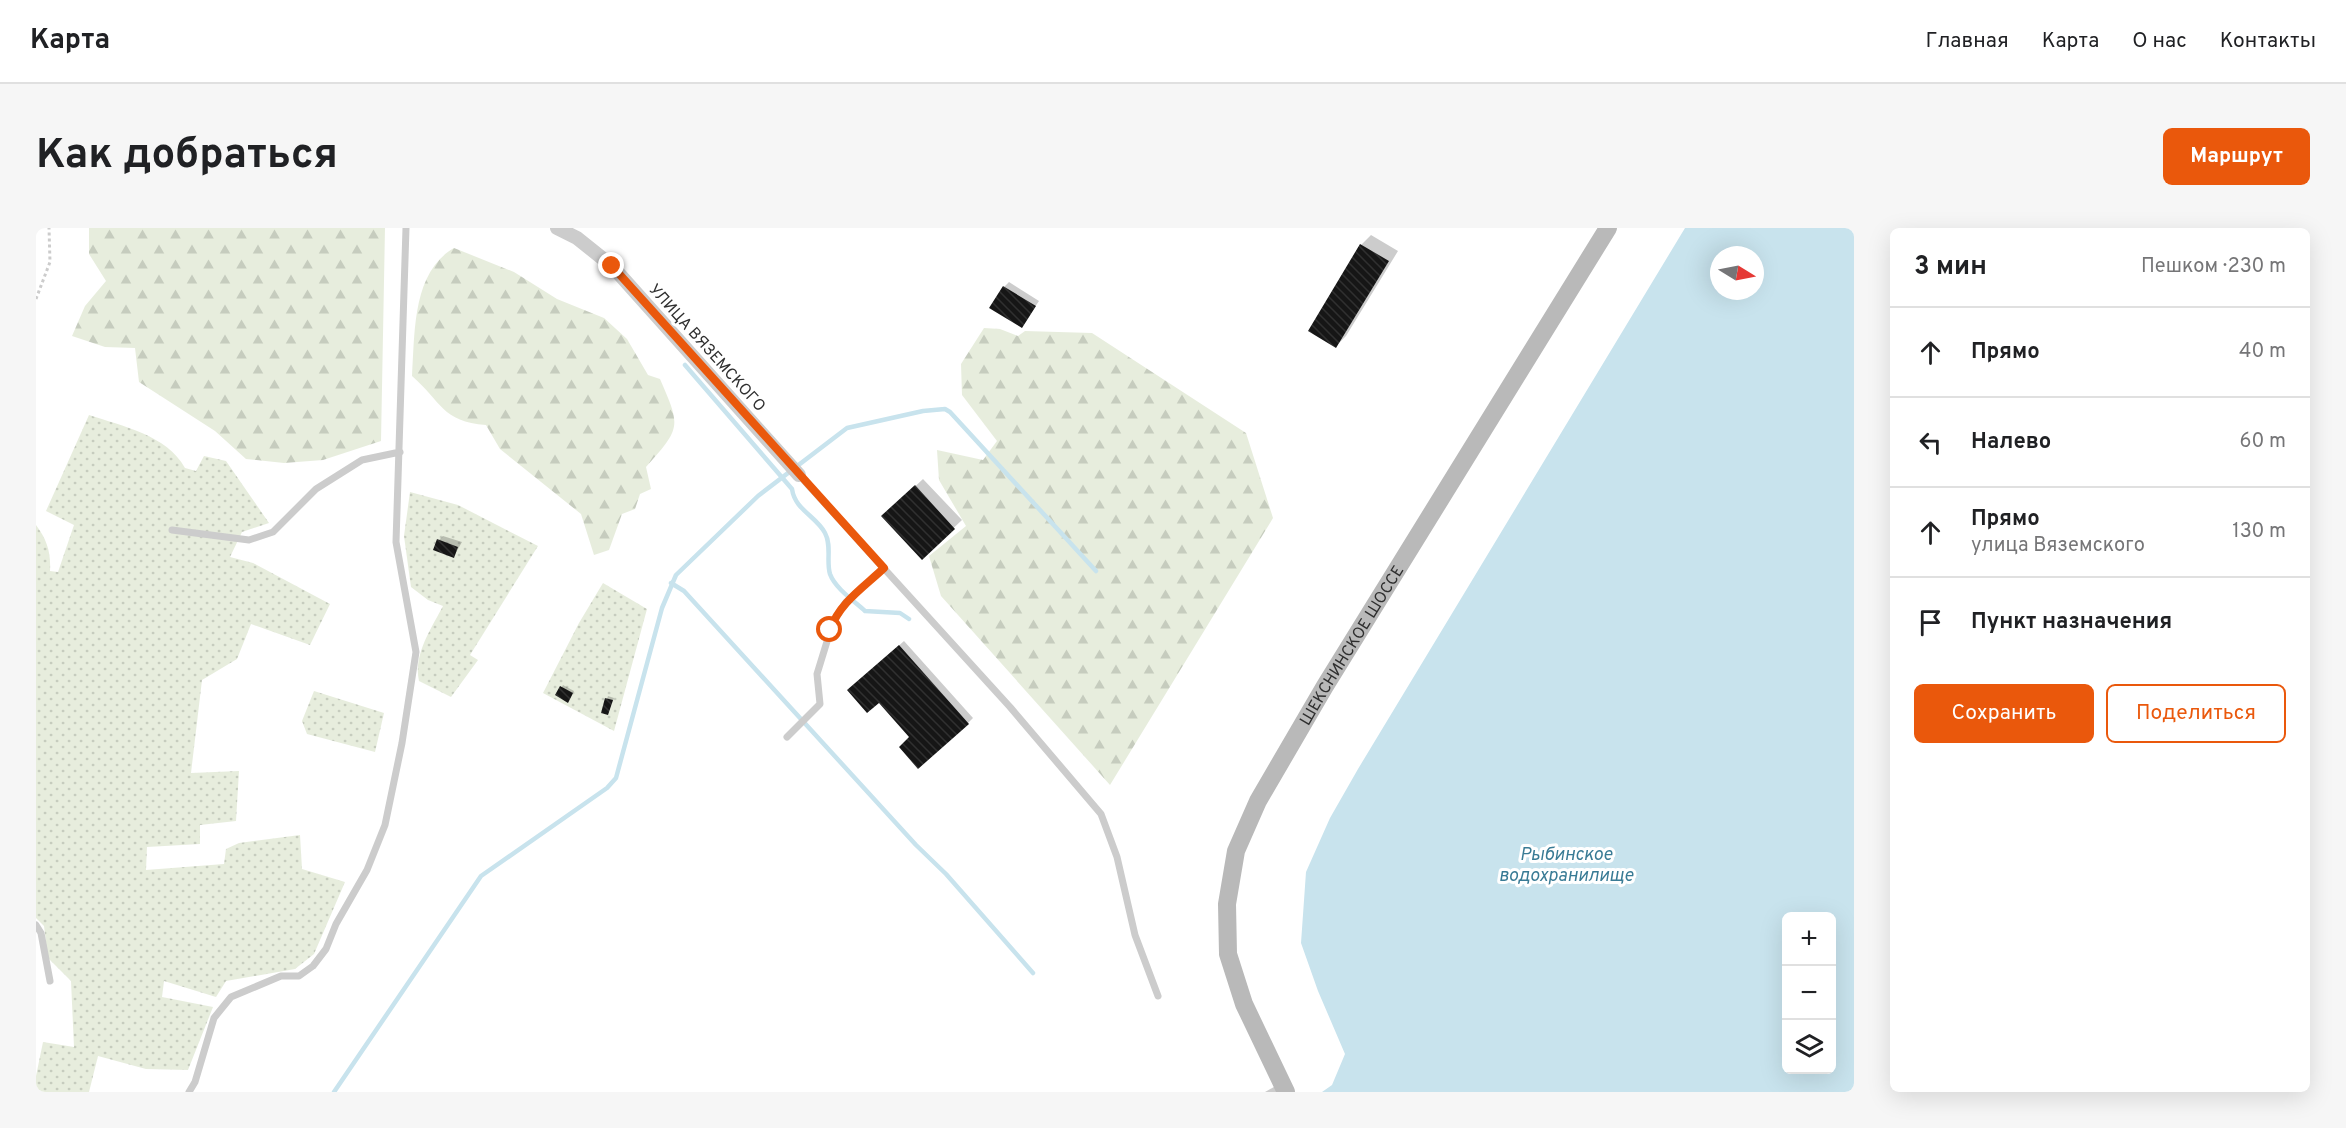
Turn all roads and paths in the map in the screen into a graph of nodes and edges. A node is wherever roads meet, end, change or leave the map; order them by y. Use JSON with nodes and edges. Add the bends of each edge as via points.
{"nodes":[{"id":1,"x":49,"y":228,"type":"edge"},
{"id":2,"x":406,"y":228,"type":"edge"},
{"id":3,"x":557,"y":228,"type":"edge"},
{"id":4,"x":1608,"y":228,"type":"edge"},
{"id":5,"x":36,"y":299,"type":"edge"},
{"id":6,"x":400,"y":452,"type":"junction"},
{"id":7,"x":799,"y":475,"type":"joint"},
{"id":8,"x":172,"y":530,"type":"dead end"},
{"id":9,"x":884,"y":568,"type":"junction"},
{"id":10,"x":787,"y":737,"type":"dead end"},
{"id":11,"x":36,"y":925,"type":"edge"},
{"id":12,"x":50,"y":981,"type":"dead end"},
{"id":13,"x":1158,"y":996,"type":"dead end"},
{"id":14,"x":1282,"y":1084,"type":"edge"},
{"id":15,"x":189,"y":1092,"type":"edge"}],
"edges":[{"from":1,"to":5,"type":"path","via":[[50,262]]},
{"from":2,"to":6,"type":"lane"},
{"from":3,"to":7,"type":"street","name":"УЛИЦА ВЯЗЕМСКОГО","via":[[612,266]]},
{"from":4,"to":14,"type":"main road","name":"ШЕКСНИНСКОЕ ШОССЕ","via":[[1325,686],[1258,801],[1236,851],[1227,904],[1228,954],[1244,1004]]},
{"from":6,"to":8,"type":"lane","via":[[362,460],[316,489],[273,532],[249,540]]},
{"from":6,"to":15,"type":"lane","via":[[396,542],[416,652],[385,825],[367,870],[326,949],[299,976],[281,976],[231,997],[214,1018]]},
{"from":7,"to":9,"type":"lane"},
{"from":9,"to":10,"type":"lane","via":[[837,615],[817,674],[820,704]]},
{"from":9,"to":13,"type":"lane","via":[[1101,814],[1117,857],[1135,935]]},
{"from":11,"to":12,"type":"lane"}]}
